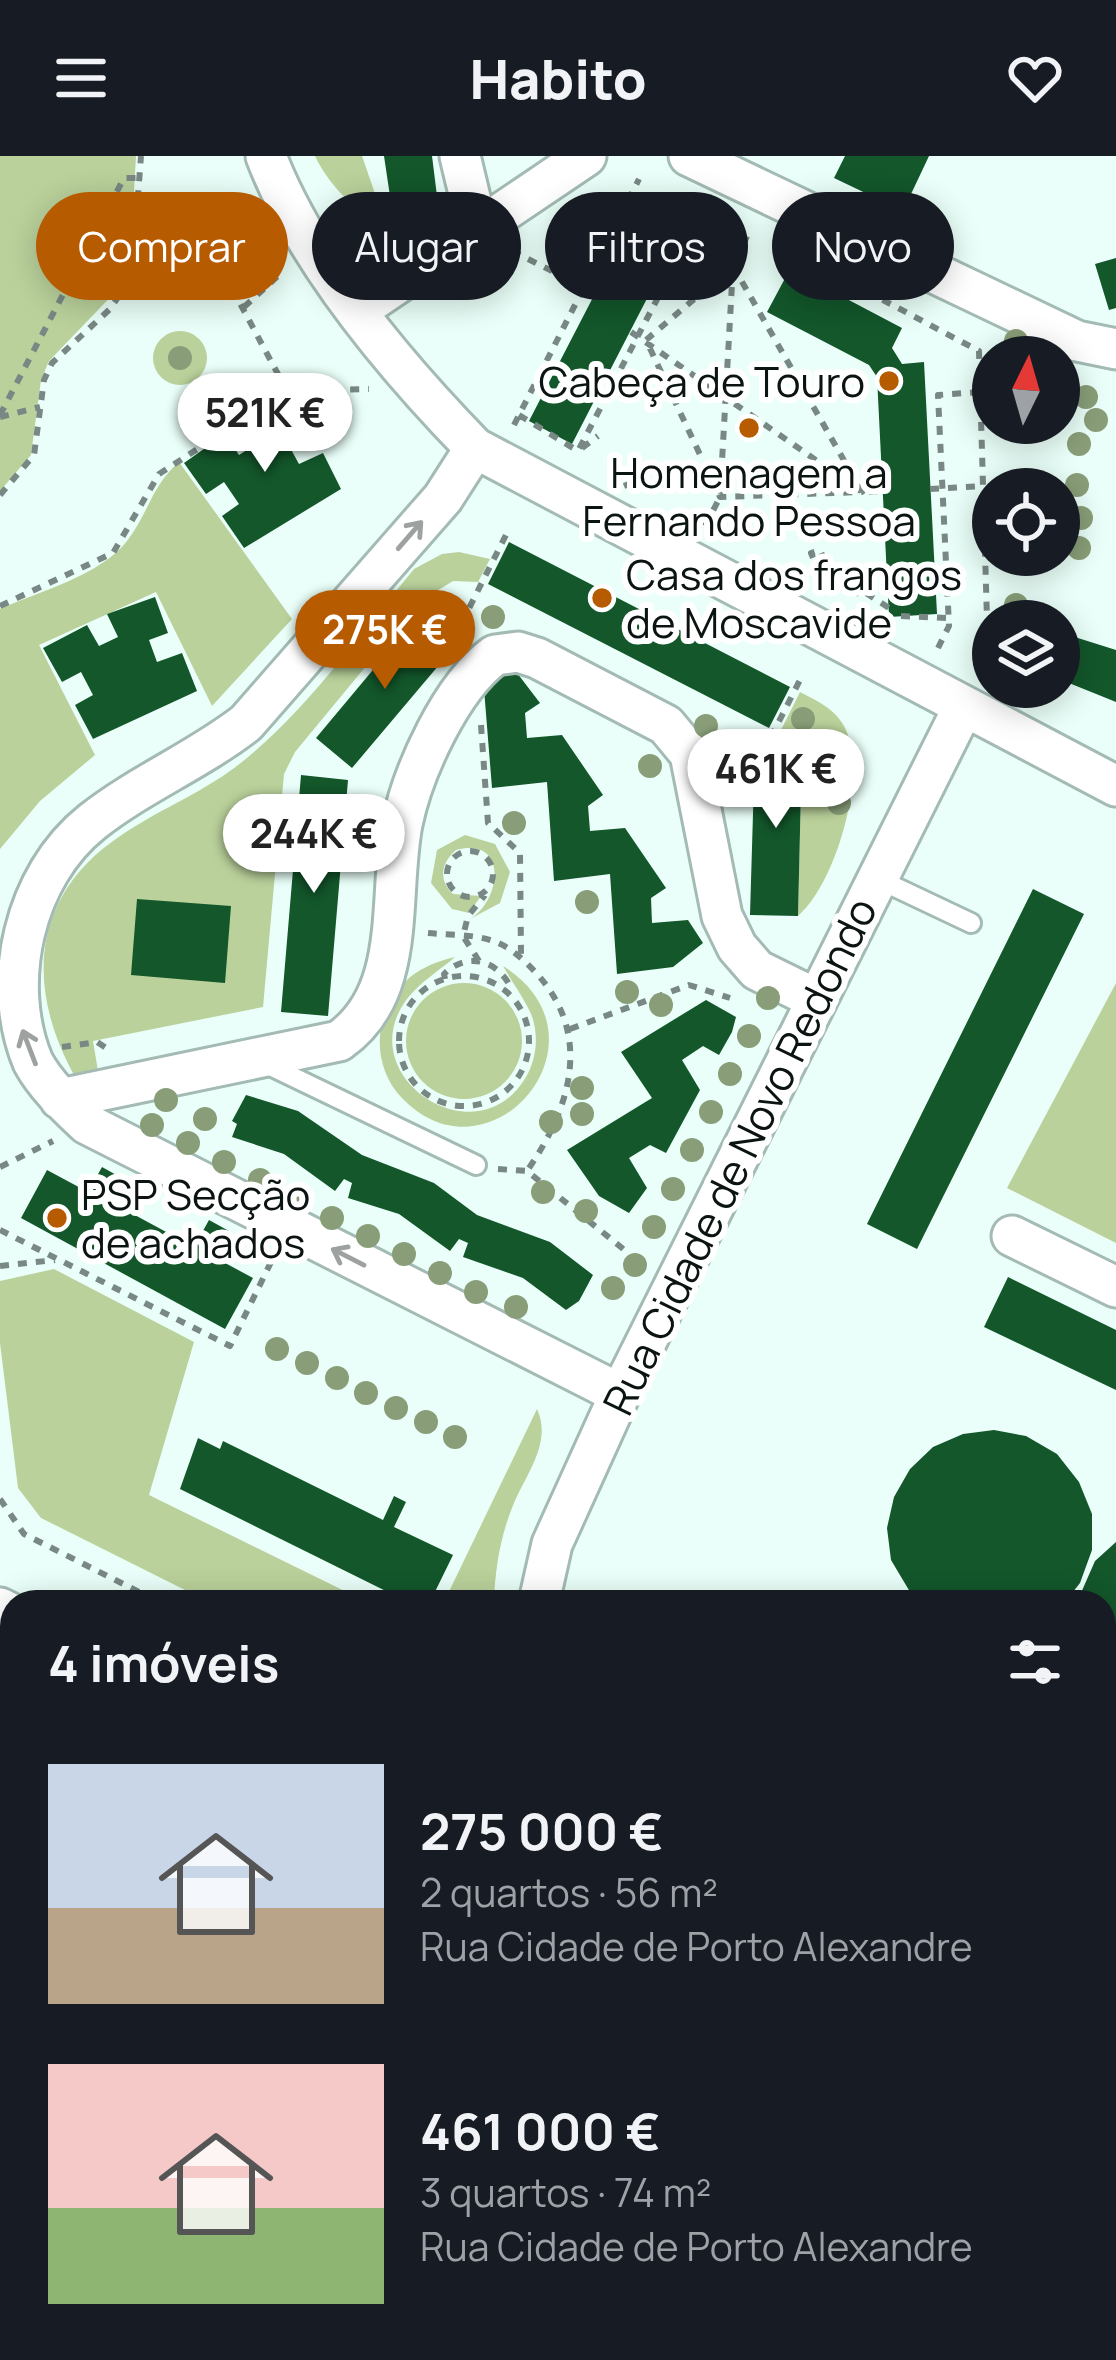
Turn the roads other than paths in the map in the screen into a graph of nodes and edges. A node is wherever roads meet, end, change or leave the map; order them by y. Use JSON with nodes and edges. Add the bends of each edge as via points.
{"nodes":[{"id":1,"x":266,"y":156,"type":"edge"},
{"id":2,"x":460,"y":156,"type":"edge"},
{"id":3,"x":586,"y":156,"type":"edge"},
{"id":4,"x":689,"y":156,"type":"edge"},
{"id":5,"x":473,"y":192,"type":"edge"},
{"id":6,"x":521,"y":210,"type":"edge"},
{"id":7,"x":376,"y":300,"type":"edge"},
{"id":8,"x":358,"y":310,"type":"junction"},
{"id":9,"x":1116,"y":349,"type":"edge"},
{"id":10,"x":475,"y":448,"type":"junction"},
{"id":11,"x":964,"y":706,"type":"junction"},
{"id":12,"x":1116,"y":786,"type":"edge"},
{"id":13,"x":877,"y":878,"type":"junction"},
{"id":14,"x":971,"y":923,"type":"dead end"},
{"id":15,"x":816,"y":999,"type":"junction"},
{"id":16,"x":254,"y":1058,"type":"junction"},
{"id":17,"x":61,"y":1118,"type":"junction"},
{"id":18,"x":476,"y":1165,"type":"dead end"},
{"id":19,"x":1012,"y":1236,"type":"dead end"},
{"id":20,"x":1116,"y":1287,"type":"edge"},
{"id":21,"x":620,"y":1394,"type":"junction"},
{"id":22,"x":552,"y":1544,"type":"junction"},
{"id":23,"x":541,"y":1590,"type":"edge"},
{"id":24,"x":561,"y":1590,"type":"edge"}],
"edges":[{"from":1,"to":8,"type":"street","via":[[279,191]]},
{"from":2,"to":5,"type":"street"},
{"from":3,"to":6,"type":"street"},
{"from":4,"to":9,"type":"street","via":[[1077,341]]},
{"from":7,"to":8,"type":"street"},
{"from":8,"to":10,"type":"street"},
{"from":10,"to":11,"type":"street"},
{"from":17,"to":10,"type":"street","one_way":true,"via":[[18,1018],[14,974],[21,933],[58,855],[90,823],[246,723],[443,498]]},
{"from":11,"to":12,"type":"street"},
{"from":11,"to":13,"type":"street","name":"Rua Cidade de Novo Redondo"},
{"from":13,"to":14,"type":"lane"},
{"from":13,"to":15,"type":"street","name":"Rua Cidade de Novo Redondo"},
{"from":15,"to":16,"type":"street","via":[[757,970],[737,947],[722,916],[690,754],[666,725],[518,652],[478,668],[449,705],[403,823],[394,931],[369,1012],[339,1041]]},
{"from":15,"to":21,"type":"street","name":"Rua Cidade de Novo Redondo"},
{"from":16,"to":17,"type":"street"},
{"from":16,"to":18,"type":"lane"},
{"from":21,"to":17,"type":"street","one_way":true,"via":[[87,1124]]},
{"from":19,"to":20,"type":"street"},
{"from":21,"to":22,"type":"street","name":"Rua Cidade de Novo Redondo"},
{"from":22,"to":23,"type":"street","name":"Rua Cidade de Novo Redondo"},
{"from":22,"to":24,"type":"street"}]}
